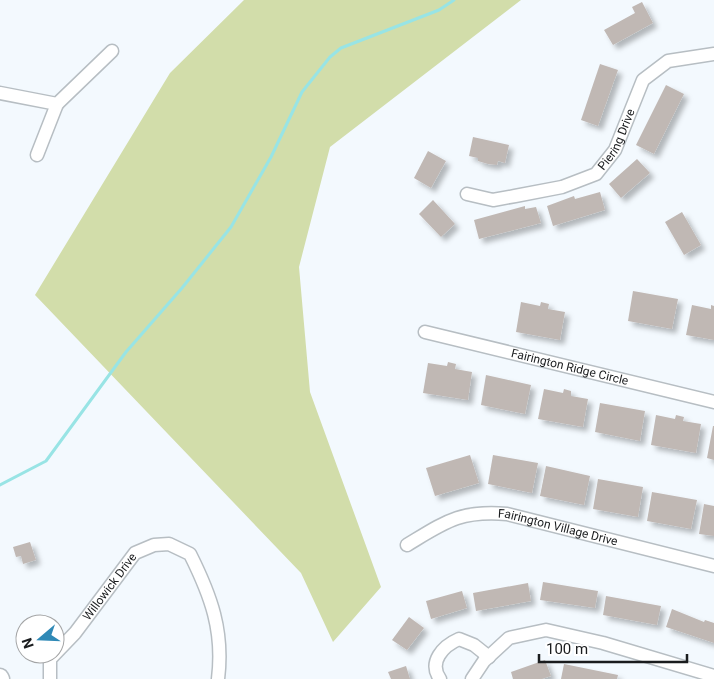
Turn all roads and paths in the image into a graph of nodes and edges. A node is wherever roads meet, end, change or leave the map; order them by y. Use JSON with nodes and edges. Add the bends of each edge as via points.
{"nodes":[{"id":1,"x":112,"y":51,"type":"dead end"},
{"id":2,"x":714,"y":54,"type":"edge"},
{"id":3,"x":0,"y":93,"type":"edge"},
{"id":4,"x":57,"y":104,"type":"junction"},
{"id":5,"x":37,"y":155,"type":"dead end"},
{"id":6,"x":467,"y":194,"type":"dead end"},
{"id":7,"x":425,"y":332,"type":"dead end"},
{"id":8,"x":714,"y":402,"type":"edge"},
{"id":9,"x":407,"y":545,"type":"dead end"},
{"id":10,"x":714,"y":566,"type":"edge"},
{"id":11,"x":489,"y":656,"type":"junction"},
{"id":12,"x":714,"y":676,"type":"edge"},
{"id":13,"x":50,"y":679,"type":"edge"},
{"id":14,"x":218,"y":679,"type":"edge"},
{"id":15,"x":440,"y":679,"type":"edge"},
{"id":16,"x":472,"y":679,"type":"edge"}],
"edges":[{"from":1,"to":4,"type":"street"},
{"from":2,"to":6,"type":"street","name":"Piering Drive","via":[[668,61],[644,80],[614,150],[596,174],[562,187],[493,200]]},
{"from":3,"to":4,"type":"street"},
{"from":4,"to":5,"type":"street"},
{"from":7,"to":8,"type":"street","name":"Fairington Ridge Circle"},
{"from":9,"to":10,"type":"street","name":"Fairington Village Drive","via":[[452,518],[481,511],[507,514]]},
{"from":11,"to":12,"type":"street","via":[[509,638],[546,630],[603,643]]},
{"from":11,"to":15,"type":"street","via":[[474,644],[458,639],[440,652],[436,667]]},
{"from":11,"to":16,"type":"street"},
{"from":13,"to":14,"type":"street","name":"Willowick Drive","via":[[50,659],[75,633],[135,553],[154,545],[169,544],[190,554],[216,613]]}]}
